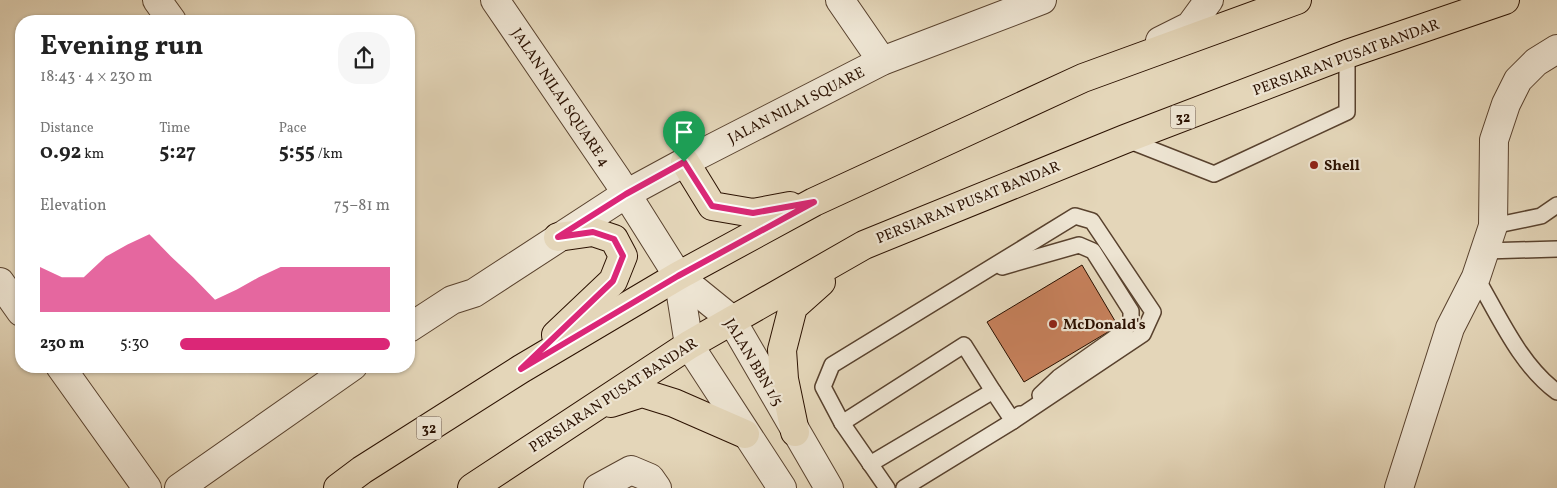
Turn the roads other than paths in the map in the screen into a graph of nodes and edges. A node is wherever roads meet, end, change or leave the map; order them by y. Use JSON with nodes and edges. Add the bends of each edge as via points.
{"nodes":[{"id":1,"x":157,"y":0,"type":"edge"},
{"id":2,"x":495,"y":0,"type":"edge"},
{"id":3,"x":840,"y":0,"type":"edge"},
{"id":4,"x":1042,"y":0,"type":"edge"},
{"id":5,"x":1209,"y":0,"type":"edge"},
{"id":6,"x":1297,"y":0,"type":"edge"},
{"id":7,"x":1505,"y":0,"type":"edge"},
{"id":8,"x":168,"y":15,"type":"edge"},
{"id":9,"x":1557,"y":49,"type":"edge"},
{"id":10,"x":1348,"y":54,"type":"junction"},
{"id":11,"x":882,"y":61,"type":"junction"},
{"id":12,"x":1083,"y":78,"type":"junction"},
{"id":13,"x":1125,"y":139,"type":"junction"},
{"id":14,"x":684,"y":162,"type":"junction"},
{"id":15,"x":622,"y":187,"type":"junction"},
{"id":16,"x":814,"y":202,"type":"junction"},
{"id":17,"x":1557,"y":205,"type":"edge"},
{"id":18,"x":558,"y":237,"type":"junction"},
{"id":19,"x":1489,"y":238,"type":"junction"},
{"id":20,"x":864,"y":244,"type":"junction"},
{"id":21,"x":1557,"y":249,"type":"edge"},
{"id":22,"x":979,"y":275,"type":"junction"},
{"id":23,"x":678,"y":276,"type":"junction"},
{"id":24,"x":1476,"y":277,"type":"junction"},
{"id":25,"x":0,"y":282,"type":"edge"},
{"id":26,"x":452,"y":300,"type":"junction"},
{"id":27,"x":15,"y":303,"type":"edge"},
{"id":28,"x":731,"y":319,"type":"junction"},
{"id":29,"x":415,"y":324,"type":"edge"},
{"id":30,"x":689,"y":345,"type":"junction"},
{"id":31,"x":521,"y":369,"type":"junction"},
{"id":32,"x":65,"y":373,"type":"edge"},
{"id":33,"x":342,"y":373,"type":"edge"},
{"id":34,"x":993,"y":391,"type":"junction"},
{"id":35,"x":1557,"y":392,"type":"edge"},
{"id":36,"x":587,"y":410,"type":"junction"},
{"id":37,"x":1013,"y":421,"type":"junction"},
{"id":38,"x":842,"y":423,"type":"junction"},
{"id":39,"x":795,"y":432,"type":"junction"},
{"id":40,"x":745,"y":434,"type":"junction"},
{"id":41,"x":870,"y":464,"type":"junction"},
{"id":42,"x":654,"y":483,"type":"edge"},
{"id":43,"x":147,"y":488,"type":"edge"},
{"id":44,"x":179,"y":488,"type":"edge"},
{"id":45,"x":338,"y":488,"type":"edge"},
{"id":46,"x":472,"y":488,"type":"edge"},
{"id":47,"x":598,"y":488,"type":"edge"},
{"id":48,"x":782,"y":488,"type":"edge"},
{"id":49,"x":829,"y":488,"type":"edge"},
{"id":50,"x":887,"y":488,"type":"edge"},
{"id":51,"x":904,"y":488,"type":"edge"},
{"id":52,"x":1399,"y":488,"type":"edge"}],
"edges":[{"from":1,"to":8,"type":"street"},
{"from":2,"to":15,"type":"street","name":"JALAN NILAI SQUARE 4"},
{"from":3,"to":11,"type":"street"},
{"from":4,"to":11,"type":"street","name":"JALAN NILAI SQUARE"},
{"from":5,"to":12,"type":"street","via":[[1190,26]]},
{"from":6,"to":12,"type":"main road","number":"32"},
{"from":7,"to":10,"type":"main road","name":"PERSIARAN PUSAT BANDAR","number":"32"},
{"from":9,"to":19,"type":"street","via":[[1536,62],[1518,80],[1506,104],[1494,140]]},
{"from":10,"to":13,"type":"main road","name":"PERSIARAN PUSAT BANDAR","number":"32"},
{"from":10,"to":13,"type":"lane","via":[[1348,112],[1214,174]]},
{"from":11,"to":14,"type":"street","name":"JALAN NILAI SQUARE"},
{"from":12,"to":16,"type":"main road","number":"32"},
{"from":13,"to":20,"type":"main road","name":"PERSIARAN PUSAT BANDAR","number":"32"},
{"from":14,"to":15,"type":"street","name":"JALAN NILAI SQUARE"},
{"from":14,"to":16,"type":"main road","via":[[712,206],[753,213]]},
{"from":15,"to":18,"type":"street","name":"JALAN NILAI SQUARE"},
{"from":15,"to":23,"type":"street","name":"JALAN NILAI SQUARE 4"},
{"from":15,"to":26,"type":"street","via":[[465,280]]},
{"from":16,"to":23,"type":"main road","number":"32"},
{"from":17,"to":19,"type":"lane","via":[[1541,216]]},
{"from":18,"to":26,"type":"street","name":"JALAN NILAI SQUARE","via":[[474,293]]},
{"from":18,"to":31,"type":"main road","via":[[593,232],[614,239],[623,256],[613,281]]},
{"from":19,"to":21,"type":"lane"},
{"from":19,"to":24,"type":"street"},
{"from":20,"to":28,"type":"main road","name":"PERSIARAN PUSAT BANDAR","number":"32"},
{"from":20,"to":39,"type":"main road","via":[[793,306],[782,350],[784,379]]},
{"from":22,"to":37,"type":"lane","via":[[1079,244],[1093,251],[1131,311],[1131,322],[1123,332],[1058,377]]},
{"from":22,"to":37,"type":"lane","via":[[1075,216],[1092,221],[1153,312],[1143,334]]},
{"from":22,"to":38,"type":"lane","via":[[832,365],[823,386]]},
{"from":23,"to":28,"type":"street","name":"JALAN BBN 1/5"},
{"from":23,"to":30,"type":"street"},
{"from":23,"to":31,"type":"main road","number":"32"},
{"from":24,"to":35,"type":"lane","via":[[1522,355],[1545,383]]},
{"from":24,"to":52,"type":"street","via":[[1450,328]]},
{"from":25,"to":27,"type":"street"},
{"from":26,"to":29,"type":"street","name":"JALAN NILAI SQUARE"},
{"from":28,"to":30,"type":"main road","name":"PERSIARAN PUSAT BANDAR","number":"32"},
{"from":28,"to":39,"type":"street","name":"JALAN BBN 1/5"},
{"from":30,"to":36,"type":"main road","name":"PERSIARAN PUSAT BANDAR","number":"32"},
{"from":30,"to":40,"type":"street"},
{"from":31,"to":45,"type":"main road","number":"32"},
{"from":32,"to":43,"type":"street"},
{"from":33,"to":44,"type":"street"},
{"from":34,"to":37,"type":"lane"},
{"from":34,"to":38,"type":"lane","via":[[964,345]]},
{"from":34,"to":41,"type":"lane"},
{"from":36,"to":40,"type":"main road","via":[[642,393],[674,403]]},
{"from":36,"to":46,"type":"main road","name":"PERSIARAN PUSAT BANDAR","number":"32"},
{"from":37,"to":51,"type":"lane"},
{"from":38,"to":41,"type":"lane"},
{"from":39,"to":49,"type":"street","name":"JALAN BBN 1/5"},
{"from":40,"to":48,"type":"street"},
{"from":41,"to":50,"type":"lane"},
{"from":42,"to":47,"type":"street","via":[[631,470]]}]}
